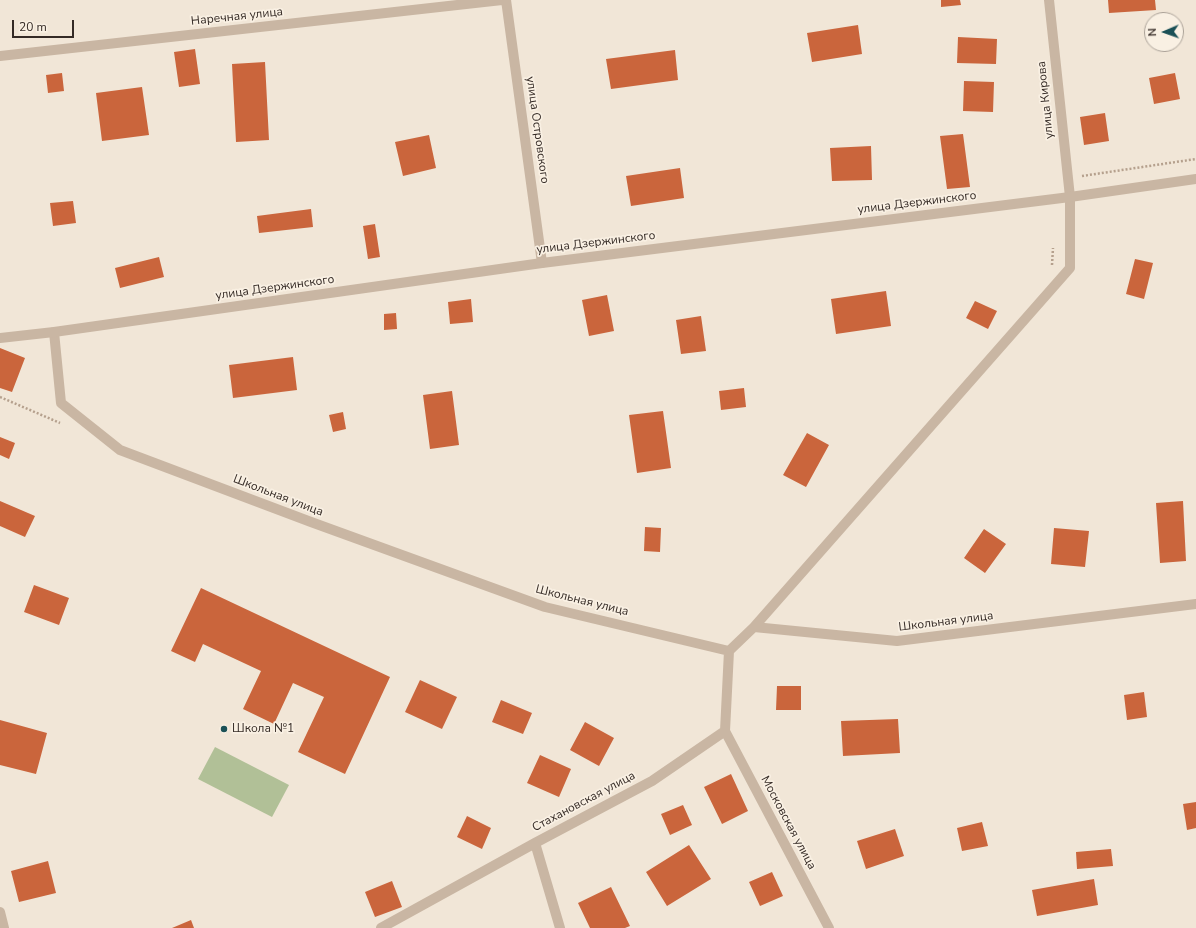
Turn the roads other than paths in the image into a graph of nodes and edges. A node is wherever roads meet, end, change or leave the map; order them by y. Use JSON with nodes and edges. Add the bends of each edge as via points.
{"nodes":[{"id":1,"x":502,"y":0,"type":"edge"},
{"id":2,"x":506,"y":0,"type":"edge"},
{"id":3,"x":1049,"y":0,"type":"edge"},
{"id":4,"x":0,"y":56,"type":"edge"},
{"id":5,"x":1196,"y":179,"type":"edge"},
{"id":6,"x":1070,"y":197,"type":"junction"},
{"id":7,"x":542,"y":263,"type":"junction"},
{"id":8,"x":54,"y":332,"type":"junction"},
{"id":9,"x":0,"y":338,"type":"edge"},
{"id":10,"x":1196,"y":604,"type":"edge"},
{"id":11,"x":754,"y":627,"type":"junction"},
{"id":12,"x":729,"y":651,"type":"junction"},
{"id":13,"x":724,"y":730,"type":"junction"},
{"id":14,"x":535,"y":843,"type":"junction"},
{"id":15,"x":0,"y":912,"type":"edge"},
{"id":16,"x":4,"y":928,"type":"edge"},
{"id":17,"x":381,"y":928,"type":"edge"},
{"id":18,"x":560,"y":928,"type":"edge"},
{"id":19,"x":829,"y":928,"type":"edge"}],
"edges":[{"from":1,"to":4,"type":"street","name":"Наречная улица"},
{"from":2,"to":7,"type":"street","name":"улица Островского"},
{"from":3,"to":6,"type":"street","name":"улица Кирова"},
{"from":5,"to":6,"type":"street","name":"улица Дзержинского"},
{"from":6,"to":7,"type":"street","name":"улица Дзержинского"},
{"from":6,"to":11,"type":"street","name":"улица Кирова","via":[[1070,268]]},
{"from":7,"to":8,"type":"street","name":"улица Дзержинского"},
{"from":8,"to":9,"type":"street","name":"улица Дзержинского"},
{"from":8,"to":12,"type":"street","name":"Школьная улица","via":[[61,403],[120,450],[545,607]]},
{"from":10,"to":11,"type":"street","name":"Школьная улица","via":[[897,641]]},
{"from":11,"to":12,"type":"street"},
{"from":12,"to":13,"type":"street"},
{"from":13,"to":14,"type":"street","name":"Стахановская улица","via":[[652,781]]},
{"from":13,"to":19,"type":"street","name":"Московская улица"},
{"from":14,"to":17,"type":"street","name":"Стахановская улица"},
{"from":14,"to":18,"type":"street"},
{"from":15,"to":16,"type":"street"}]}
